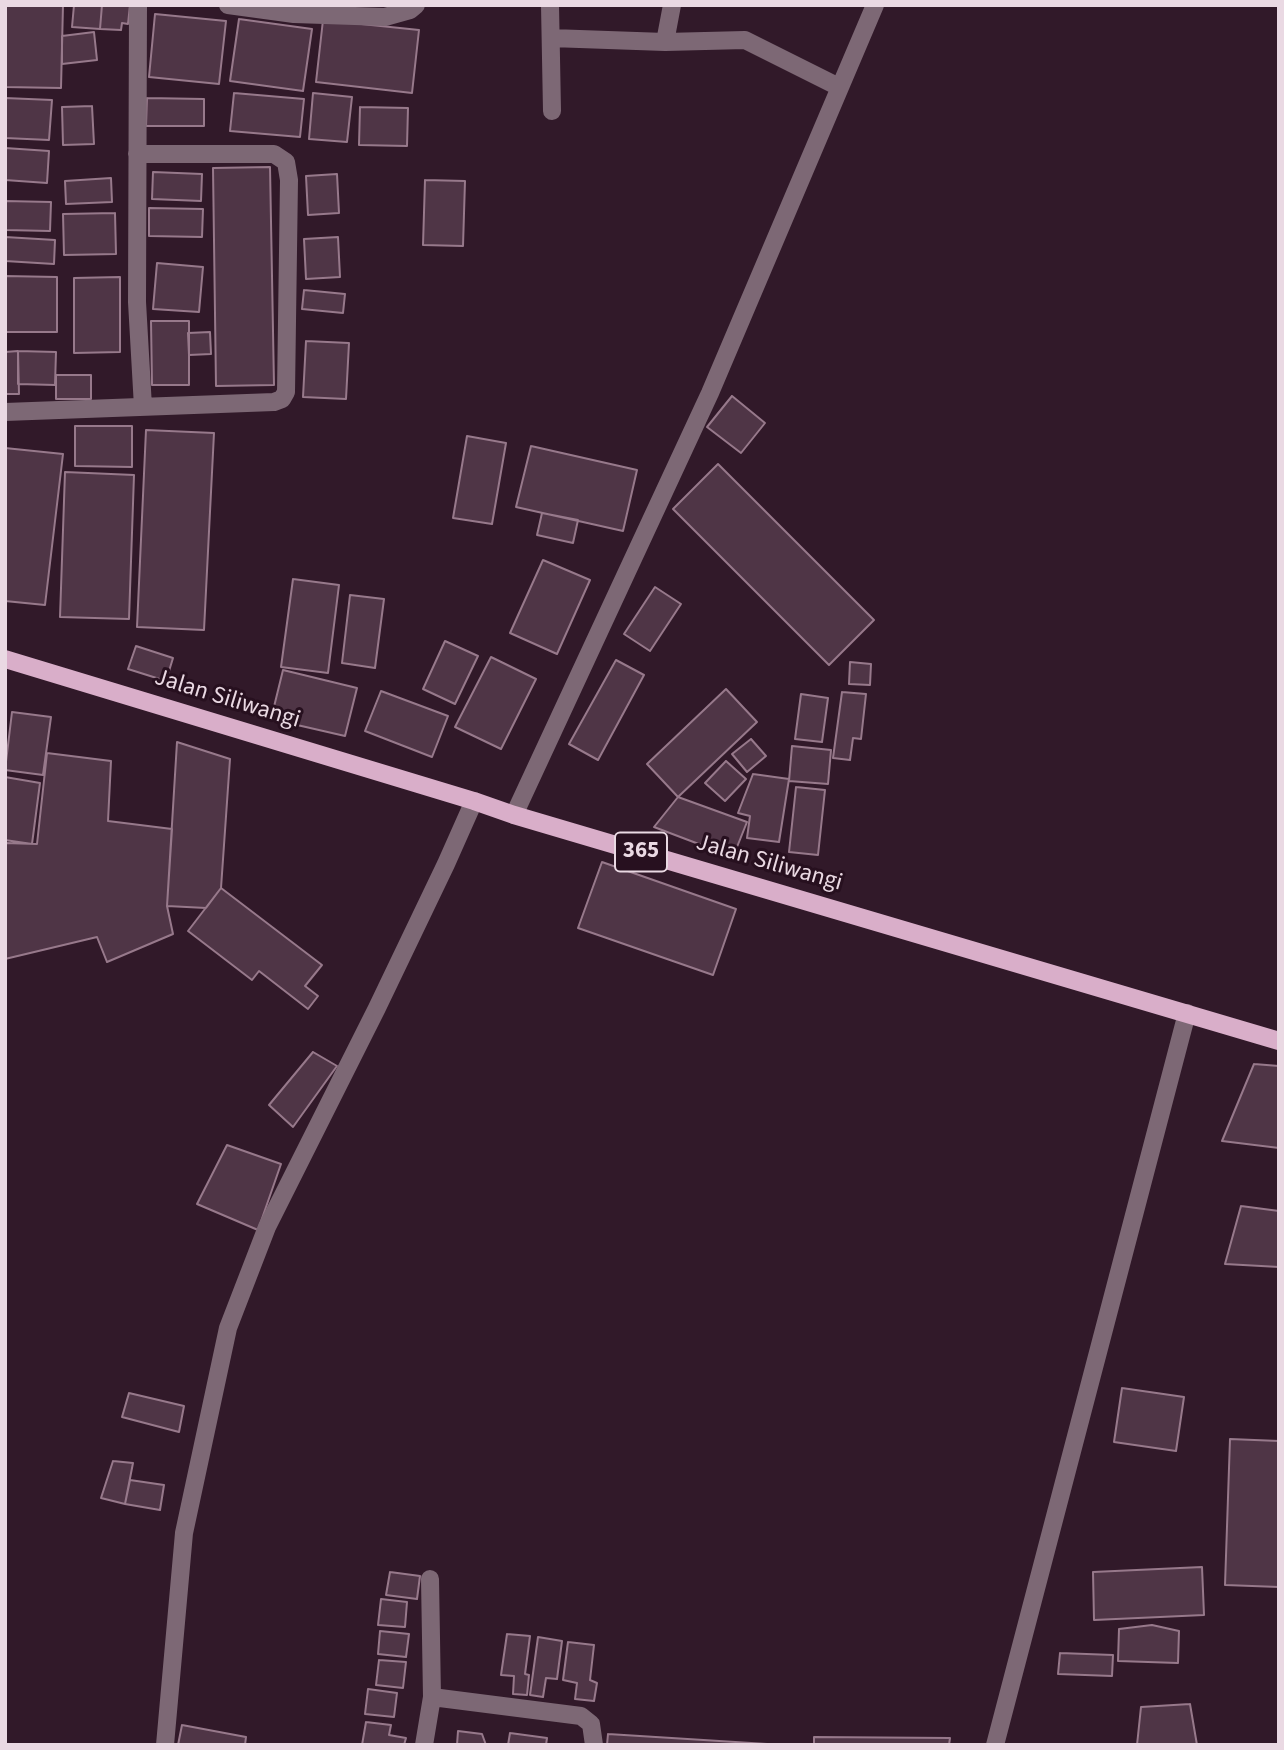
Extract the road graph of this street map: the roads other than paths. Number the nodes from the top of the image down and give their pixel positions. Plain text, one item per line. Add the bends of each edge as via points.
1 (138, 5) edge
2 (228, 5) edge
3 (416, 5) edge
4 (551, 5) edge
5 (672, 5) edge
6 (875, 5) edge
7 (551, 38) junction
8 (666, 42) junction
9 (839, 87) junction
10 (552, 111) dead end
11 (137, 154) junction
12 (143, 407) junction
13 (5, 412) edge
14 (5, 659) edge
15 (474, 801) junction
16 (513, 815) junction
17 (1187, 1013) junction
18 (1279, 1041) edge
19 (430, 1580) dead end
20 (432, 1697) junction
21 (165, 1745) edge
22 (424, 1745) edge
23 (594, 1745) edge
24 (995, 1745) edge

1 - 11 street
2 - 3 street via 294,14 385,17
4 - 7 street
5 - 8 street
6 - 9 street
7 - 8 street
7 - 10 street
8 - 9 street via 745,40
9 - 16 street via 710,393
11 - 12 street via 137,302
11 - 12 street via 274,154 286,162 289,180 287,386 282,399
12 - 13 street
14 - 15 main road, Jalan Siliwangi / 365
15 - 16 main road, Jalan Siliwangi / 365
15 - 21 street via 377,1009 267,1227 228,1328 184,1533
16 - 17 main road, Jalan Siliwangi / 365
17 - 18 main road, Jalan Siliwangi / 365
17 - 24 street
19 - 20 street
20 - 22 street
20 - 23 street via 581,1716 591,1724

